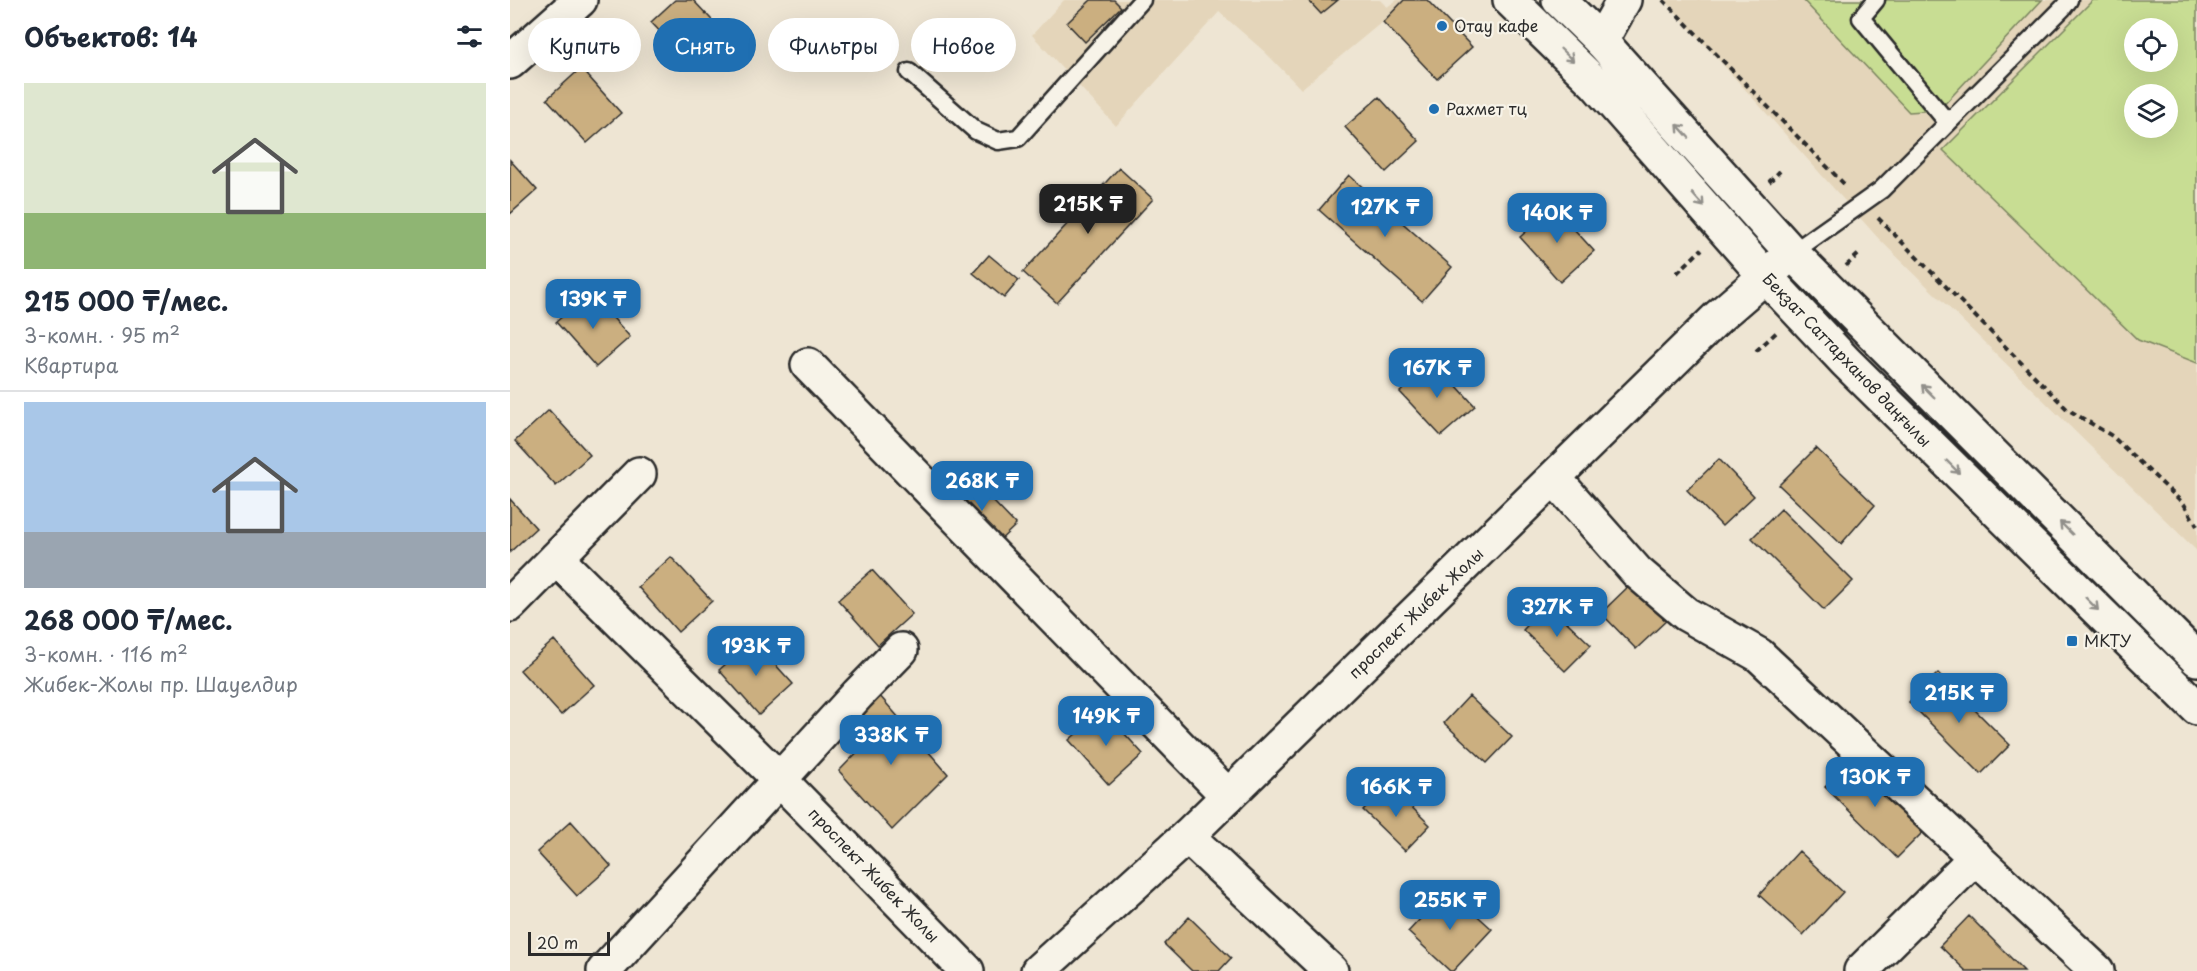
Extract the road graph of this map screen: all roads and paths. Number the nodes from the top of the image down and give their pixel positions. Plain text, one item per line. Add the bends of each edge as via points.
1 (580, 0) edge
2 (1142, 0) edge
3 (1510, 0) edge
4 (1559, 0) edge
5 (1624, 0) edge
6 (1663, 0) edge
7 (1876, 0) edge
8 (2069, 0) edge
9 (1601, 41) junction
10 (510, 62) edge
11 (909, 72) dead end
12 (1948, 123) junction
13 (1863, 203) junction
14 (1792, 252) junction
15 (1765, 276) junction
16 (808, 365) dead end
17 (639, 474) dead end
18 (1554, 478) junction
19 (2197, 526) edge
20 (556, 558) junction
21 (510, 605) edge
22 (902, 650) dead end
23 (2197, 659) edge
24 (2197, 708) edge
25 (780, 780) junction
26 (1228, 796) junction
27 (1187, 836) junction
28 (1976, 857) junction
29 (1868, 969) edge
30 (604, 971) edge
31 (967, 971) edge
32 (1038, 971) edge
33 (1331, 971) edge
34 (2097, 971) edge

1 - 10 street
2 - 11 lane via 1018,138 998,141 976,131
3 -> 15 street, Бекзат Саттарханов даңғылы via 1596,84
4 - 9 street
5 - 9 street
6 - 13 path
7 - 12 lane via 1861,18
8 - 12 lane
14 -> 9 street
12 - 13 lane
13 - 14 lane
13 - 19 path via 2067,409 2112,436 2184,504
14 - 15 street, проспект Жибек Жолы
23 -> 14 street
15 - 18 street, проспект Жибек Жолы
15 -> 24 street, Бекзат Саттарханов даңғылы
16 - 26 street
17 - 20 street
18 - 26 street, проспект Жибек Жолы
18 - 28 street via 1637,572 1686,614 1759,655
20 - 21 street
20 - 25 street, проспект Жибек Жолы
22 - 25 street
25 - 30 street
25 - 31 street, проспект Жибек Жолы
26 - 27 street, проспект Жибек Жолы
27 - 32 street, проспект Жибек Жолы
27 - 33 street
28 - 29 street
28 - 34 street

